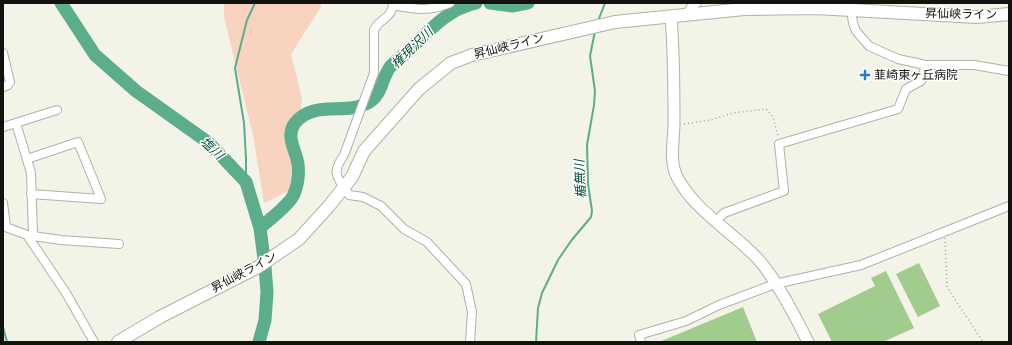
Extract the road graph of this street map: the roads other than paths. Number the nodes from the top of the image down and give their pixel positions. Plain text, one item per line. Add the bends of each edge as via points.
1 (450, 3) edge
2 (697, 3) edge
3 (393, 4) edge
4 (851, 10) junction
5 (688, 14) junction
6 (1009, 14) edge
7 (671, 17) junction
8 (3, 52) edge
9 (926, 65) junction
10 (1009, 72) edge
11 (3, 87) edge
12 (57, 110) dead end
13 (16, 123) junction
14 (3, 127) edge
15 (27, 159) junction
16 (344, 186) junction
17 (31, 194) junction
18 (3, 203) edge
19 (1009, 206) edge
20 (717, 220) junction
21 (5, 226) edge
22 (30, 235) junction
23 (119, 244) dead end
24 (774, 284) junction
25 (94, 342) edge
26 (118, 342) edge
27 (470, 342) edge
28 (641, 342) edge
29 (808, 342) edge

1 - 3 street via 424,10
2 - 5 street via 690,8
3 - 16 street via 390,14 374,30 374,73 344,155 337,165 337,178
4 - 5 main road, 昇仙峡ライン via 780,7
4 - 6 main road, 昇仙峡ライン via 977,17
4 - 9 street via 852,23 869,46 898,59
5 - 7 main road, 昇仙峡ライン
7 - 16 main road, 昇仙峡ライン via 615,22 472,55 451,63 436,73 386,124 364,151 352,177
7 - 20 street via 674,125 672,150 677,176 697,203
8 - 11 street via 10,82
9 - 10 street via 974,66
9 - 20 street via 921,82 906,89 898,109 780,144 784,191 724,213
12 - 13 street
13 - 14 street
13 - 15 street
15 - 17 street via 31,173
15 - 17 street via 78,142 100,199
16 - 26 main road, 昇仙峡ライン via 299,239 258,267 160,317
16 - 27 street via 350,195 363,197 381,206 404,229 427,242 466,284 472,312
17 - 22 street
18 - 21 street
19 - 24 street via 861,265
20 - 24 street via 757,258
21 - 22 street
22 - 23 street
22 - 25 street
24 - 28 street via 686,321 639,335
24 - 29 street

